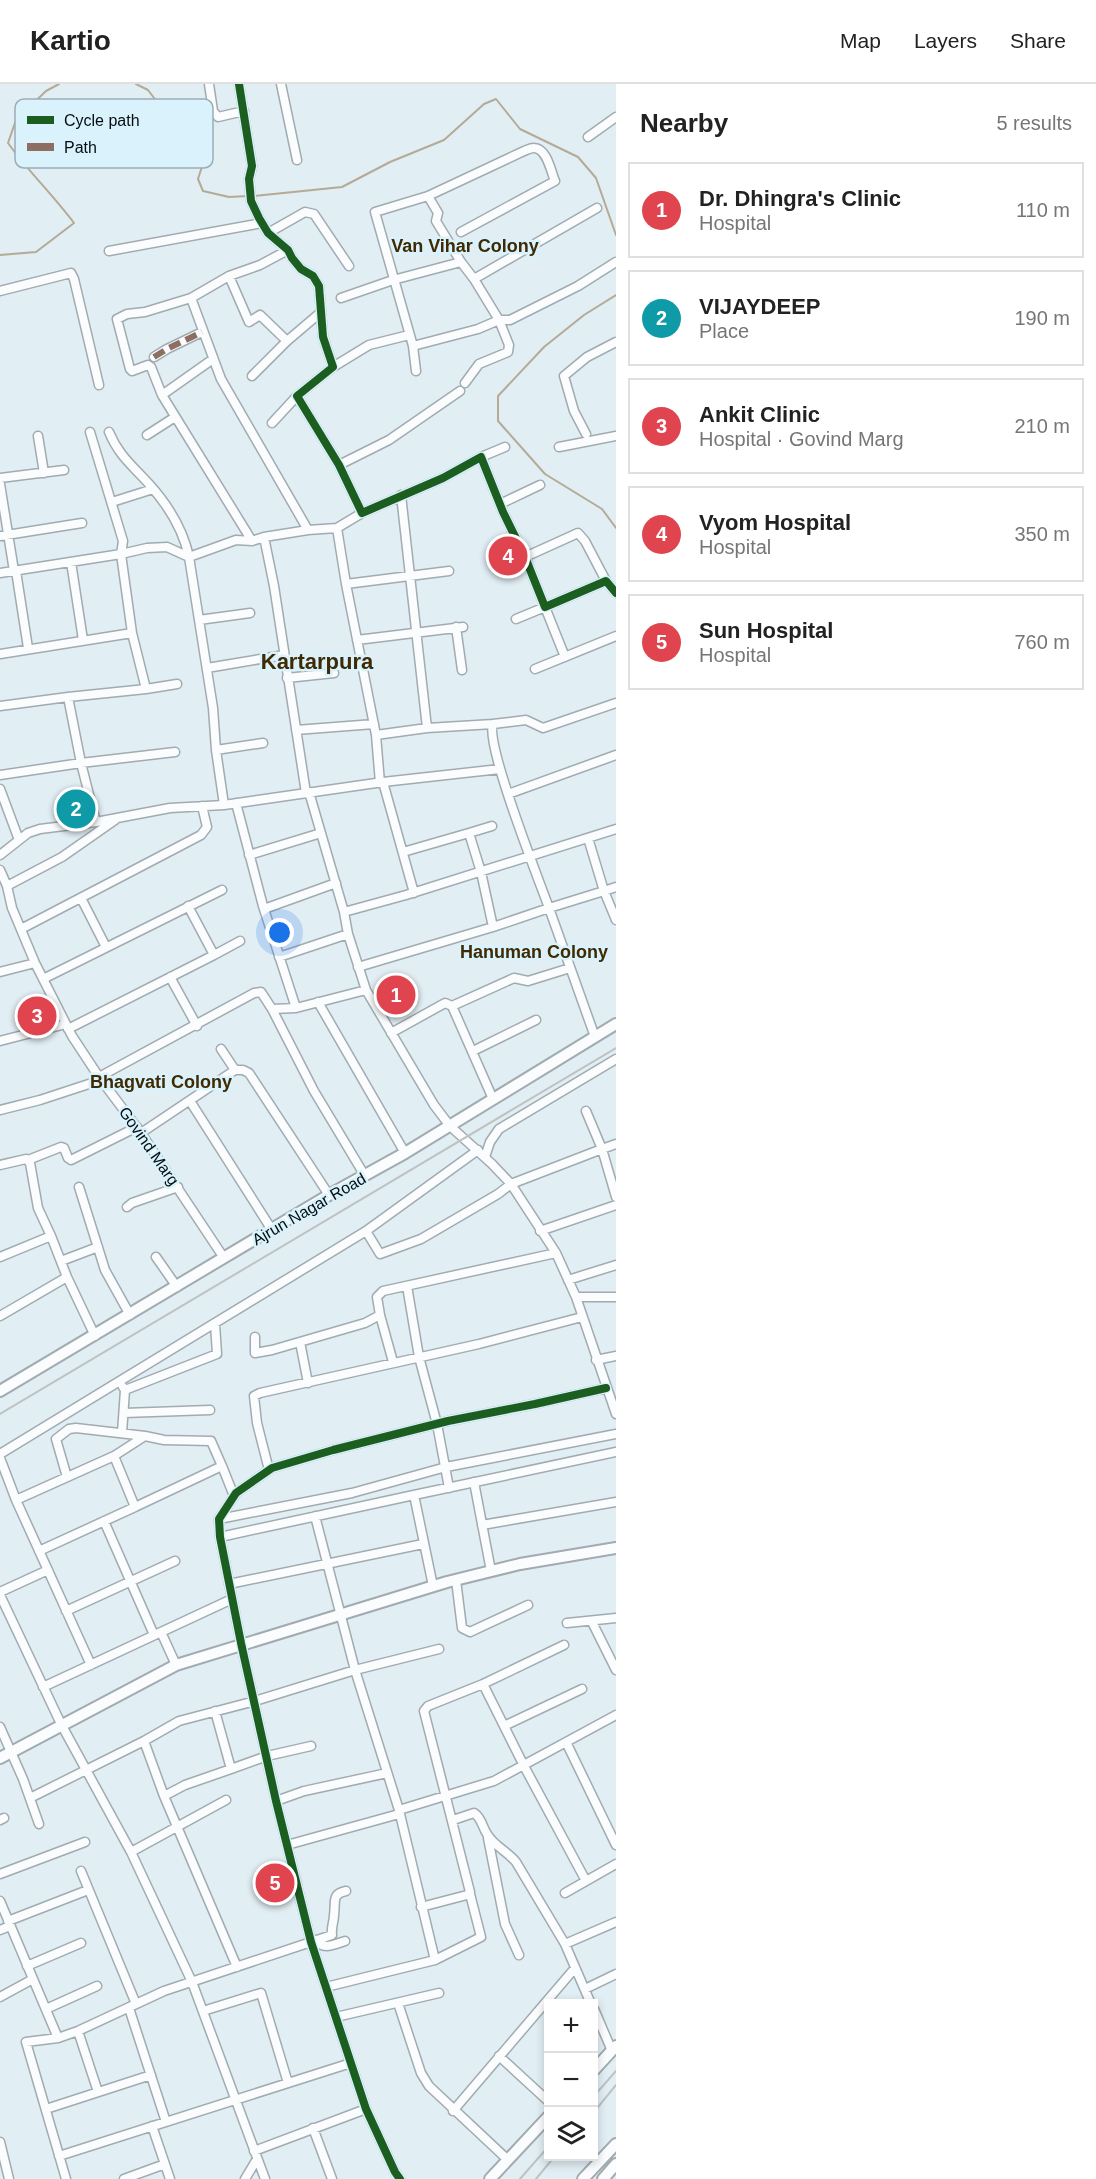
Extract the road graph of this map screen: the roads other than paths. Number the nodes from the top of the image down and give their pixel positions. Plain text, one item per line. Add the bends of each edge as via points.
1 (209, 84) edge
2 (239, 84) edge
3 (284, 84) edge
4 (211, 99) edge
5 (213, 111) edge
6 (244, 111) junction
7 (616, 117) edge
8 (588, 137) dead end
9 (297, 160) dead end
10 (428, 196) junction
11 (597, 208) dead end
12 (262, 223) junction
13 (462, 232) dead end
14 (268, 233) junction
15 (288, 250) junction
16 (109, 251) dead end
17 (461, 262) junction
18 (616, 262) edge
19 (349, 266) dead end
20 (229, 276) junction
21 (474, 279) junction
22 (393, 280) junction
23 (0, 291) edge
24 (191, 298) junction
25 (341, 298) dead end
26 (320, 313) junction
27 (499, 320) junction
28 (202, 332) junction
29 (409, 335) junction
30 (286, 341) junction
31 (616, 342) edge
32 (412, 346) junction
33 (154, 357) dead end
34 (213, 359) junction
35 (333, 367) junction
36 (416, 371) dead end
37 (252, 375) dead end
38 (99, 385) dead end
39 (162, 395) junction
40 (297, 396) junction
41 (175, 417) junction
42 (272, 423) dead end
43 (90, 432) dead end
44 (109, 432) dead end
45 (586, 434) dead end
46 (147, 435) dead end
47 (38, 436) dead end
48 (616, 436) edge
49 (505, 447) dead end
50 (559, 447) dead end
51 (481, 457) junction
52 (339, 465) junction
53 (64, 470) dead end
54 (44, 473) junction
55 (0, 478) edge
56 (0, 484) edge
57 (540, 485) dead end
58 (153, 489) junction
59 (401, 495) junction
60 (112, 502) junction
61 (500, 504) junction
62 (362, 513) junction
63 (82, 523) dead end
64 (337, 528) junction
65 (308, 530) junction
66 (4, 536) edge
67 (264, 537) junction
68 (252, 541) junction
69 (121, 554) junction
70 (189, 557) junction
71 (525, 557) junction
72 (71, 562) junction
73 (15, 571) junction
74 (449, 571) dead end
75 (0, 573) edge
76 (411, 577) junction
77 (606, 581) junction
78 (346, 584) junction
79 (616, 593) edge
80 (545, 608) junction
81 (250, 613) dead end
82 (516, 619) dead end
83 (199, 620) junction
84 (417, 632) junction
85 (132, 633) junction
86 (616, 636) edge
87 (357, 639) junction
88 (83, 640) junction
89 (28, 648) junction
90 (0, 654) edge
91 (284, 655) junction
92 (565, 657) junction
93 (207, 668) junction
94 (535, 669) dead end
95 (462, 670) dead end
96 (334, 673) dead end
97 (287, 678) junction
98 (177, 684) dead end
99 (146, 689) junction
100 (68, 697) junction
101 (616, 704) edge
102 (0, 706) edge
103 (374, 724) junction
104 (493, 724) junction
105 (428, 728) junction
106 (296, 730) junction
107 (376, 735) junction
108 (263, 743) dead end
109 (216, 750) junction
110 (175, 752) dead end
111 (616, 755) edge
112 (81, 763) junction
113 (500, 769) junction
114 (0, 776) edge
115 (381, 783) junction
116 (0, 789) edge
117 (307, 793) junction
118 (508, 794) junction
119 (236, 803) junction
120 (224, 805) junction
121 (202, 806) junction
122 (118, 818) junction
123 (96, 822) junction
124 (492, 826) dead end
125 (616, 829) edge
126 (321, 833) junction
127 (469, 833) junction
128 (588, 838) junction
129 (19, 840) junction
130 (403, 852) junction
131 (0, 855) edge
132 (249, 855) junction
133 (530, 856) junction
134 (0, 870) edge
135 (481, 872) junction
136 (336, 883) junction
137 (7, 886) junction
138 (616, 887) edge
139 (222, 890) dead end
140 (604, 891) junction
141 (414, 893) junction
142 (81, 898) junction
143 (188, 906) junction
144 (264, 909) junction
145 (549, 909) junction
146 (344, 912) junction
147 (616, 920) edge
148 (493, 927) junction
149 (21, 929) junction
150 (348, 934) junction
151 (240, 941) dead end
152 (106, 947) junction
153 (214, 955) junction
154 (279, 957) junction
155 (35, 963) junction
156 (358, 967) junction
157 (570, 968) junction
158 (0, 972) edge
159 (170, 977) junction
160 (43, 979) junction
161 (366, 990) junction
162 (318, 1002) junction
163 (452, 1006) junction
164 (296, 1008) junction
165 (272, 1009) junction
166 (536, 1020) dead end
167 (616, 1024) edge
168 (196, 1026) junction
169 (67, 1027) junction
170 (391, 1033) junction
171 (595, 1037) junction
172 (0, 1041) edge
173 (221, 1049) dead end
174 (473, 1052) junction
175 (616, 1059) edge
176 (235, 1070) junction
177 (100, 1078) junction
178 (493, 1099) junction
179 (190, 1101) junction
180 (0, 1110) edge
181 (586, 1111) dead end
182 (450, 1126) junction
183 (139, 1130) junction
184 (616, 1144) edge
185 (602, 1149) junction
186 (478, 1150) junction
187 (405, 1153) junction
188 (485, 1157) junction
189 (28, 1160) junction
190 (0, 1165) edge
191 (365, 1176) junction
192 (511, 1184) junction
193 (79, 1187) dead end
194 (177, 1187) junction
195 (329, 1195) junction
196 (616, 1197) edge
197 (616, 1205) edge
198 (127, 1208) dead end
199 (272, 1230) junction
200 (366, 1231) junction
201 (540, 1231) junction
202 (51, 1236) junction
203 (99, 1247) junction
204 (556, 1253) junction
205 (0, 1257) edge
206 (156, 1257) dead end
207 (224, 1258) junction
208 (60, 1261) junction
209 (616, 1265) edge
210 (67, 1277) junction
211 (568, 1280) junction
212 (407, 1286) junction
213 (177, 1287) junction
214 (576, 1297) junction
215 (616, 1297) edge
216 (130, 1315) junction
217 (380, 1315) junction
218 (0, 1316) edge
219 (582, 1317) junction
220 (215, 1324) junction
221 (96, 1336) junction
222 (255, 1337) dead end
223 (300, 1342) junction
224 (616, 1356) edge
225 (419, 1357) junction
226 (596, 1360) junction
227 (393, 1362) junction
228 (308, 1383) junction
229 (122, 1386) junction
230 (606, 1388) junction
231 (0, 1391) edge
232 (210, 1410) dead end
233 (124, 1413) junction
234 (616, 1414) edge
235 (437, 1424) junction
236 (122, 1433) junction
237 (616, 1434) edge
238 (145, 1436) junction
239 (616, 1452) edge
240 (0, 1454) edge
241 (114, 1456) junction
242 (0, 1458) edge
243 (222, 1466) junction
244 (446, 1467) junction
245 (269, 1470) junction
246 (67, 1477) junction
247 (474, 1482) junction
248 (449, 1488) junction
249 (414, 1495) junction
250 (234, 1496) junction
251 (16, 1500) junction
252 (616, 1502) edge
253 (135, 1507) junction
254 (315, 1516) junction
255 (219, 1519) junction
256 (104, 1521) junction
257 (482, 1525) junction
258 (220, 1537) junction
259 (423, 1544) junction
260 (616, 1548) edge
261 (39, 1551) junction
262 (175, 1561) dead end
263 (328, 1564) junction
264 (48, 1570) junction
265 (491, 1571) junction
266 (456, 1580) junction
267 (130, 1581) junction
268 (229, 1584) junction
269 (433, 1586) junction
270 (0, 1593) edge
271 (232, 1599) junction
272 (528, 1605) dead end
273 (66, 1611) junction
274 (341, 1613) junction
275 (616, 1618) edge
276 (592, 1622) junction
277 (567, 1623) dead end
278 (157, 1634) junction
279 (241, 1643) junction
280 (564, 1645) dead end
281 (439, 1649) dead end
282 (91, 1665) junction
283 (176, 1665) junction
284 (355, 1670) junction
285 (616, 1670) edge
286 (483, 1684) junction
287 (43, 1687) junction
288 (582, 1689) dead end
289 (255, 1701) junction
290 (215, 1711) junction
291 (616, 1715) edge
292 (61, 1724) junction
293 (504, 1726) junction
294 (0, 1728) edge
295 (144, 1741) junction
296 (567, 1743) junction
297 (311, 1746) dead end
298 (11, 1752) junction
299 (267, 1756) junction
300 (0, 1758) edge
301 (524, 1766) junction
302 (86, 1769) junction
303 (231, 1769) junction
304 (387, 1773) junction
305 (447, 1795) junction
306 (164, 1796) junction
307 (30, 1798) junction
308 (226, 1800) dead end
309 (276, 1801) junction
310 (399, 1812) junction
311 (453, 1820) junction
312 (39, 1824) dead end
313 (178, 1826) junction
314 (487, 1835) junction
315 (85, 1842) dead end
316 (287, 1845) junction
317 (616, 1845) edge
318 (131, 1852) junction
319 (616, 1864) edge
320 (81, 1871) dead end
321 (0, 1874) edge
322 (586, 1881) junction
323 (88, 1890) junction
324 (346, 1890) dead end
325 (565, 1893) dead end
326 (470, 1894) junction
327 (0, 1901) edge
328 (421, 1907) junction
329 (10, 1924) junction
330 (615, 1926) edge
331 (0, 1930) edge
332 (313, 1941) junction
333 (345, 1941) dead end
334 (81, 1943) dead end
335 (565, 1944) junction
336 (519, 1955) dead end
337 (435, 1960) junction
338 (27, 1966) junction
339 (237, 1967) junction
340 (575, 1968) junction
341 (616, 1974) edge
342 (33, 1979) junction
343 (192, 1982) junction
344 (97, 1986) dead end
345 (326, 1987) junction
346 (585, 1989) junction
347 (439, 1993) dead end
348 (0, 1997) edge
349 (589, 1999) edge
350 (398, 2003) junction
351 (133, 2006) junction
352 (46, 2009) junction
353 (203, 2011) junction
354 (336, 2017) junction
355 (598, 2017) edge
356 (78, 2031) junction
357 (58, 2038) junction
358 (614, 2048) edge
359 (499, 2056) junction
360 (351, 2063) junction
361 (598, 2066) edge
362 (151, 2075) junction
363 (288, 2083) junction
364 (99, 2092) junction
365 (544, 2096) edge
366 (235, 2100) junction
367 (46, 2109) junction
368 (366, 2109) junction
369 (453, 2111) junction
370 (166, 2122) junction
371 (544, 2122) edge
372 (152, 2126) junction
373 (313, 2128) junction
374 (0, 2142) edge
375 (616, 2144) edge
376 (256, 2155) junction
377 (59, 2156) junction
378 (508, 2160) junction
379 (165, 2164) junction
380 (616, 2164) edge
381 (398, 2178) edge
382 (9, 2179) edge
383 (66, 2179) edge
384 (124, 2179) edge
385 (170, 2179) edge
386 (245, 2179) edge
387 (265, 2179) edge
388 (332, 2179) edge
389 (490, 2179) edge
390 (583, 2179) edge
391 (603, 2179) edge

1 - 4 street
2 - 6 street
3 - 9 street
5 - 6 street via 218,117
6 - 12 street via 252,166 251,201
7 - 8 street
10 - 13 street via 534,147 546,157 555,181
10 - 17 street via 438,213 436,221
10 - 22 street via 375,213
11 - 21 street
12 - 14 street
12 - 16 street
14 - 15 street
14 - 19 street via 305,212 314,214
15 - 20 street
15 - 26 street via 301,269 313,276 318,286
17 - 21 street
17 - 22 street
18 - 27 street via 510,320
20 - 24 street
20 - 30 street via 249,322 260,315
21 - 27 street
22 - 25 street
22 - 29 street
23 - 38 street via 73,275
24 - 28 street
24 - 39 street via 117,320 130,369 148,365
26 - 30 street
26 - 35 street
27 - 32 street
27 - 52 street via 508,352 479,364 463,387 389,440
28 - 33 street
28 - 34 street
29 - 32 street
29 - 35 street via 369,345
30 - 37 street
31 - 45 street via 587,357 564,376 574,411
32 - 36 street
34 - 39 street
34 - 65 street
35 - 40 street
39 - 41 street
40 - 42 street
40 - 52 street
41 - 46 street
41 - 68 street
43 - 60 street
44 - 58 street via 116,449
47 - 54 street
48 - 50 street
49 - 51 street
51 - 59 street
51 - 61 street
52 - 62 street
53 - 54 street
54 - 55 street
56 - 66 street
57 - 61 street
58 - 60 street
58 - 70 street via 179,524
59 - 62 street
59 - 76 street
60 - 69 street via 123,541
61 - 71 street
62 - 64 street
63 - 66 street
64 - 65 street
64 - 78 street
65 - 67 street
66 - 73 street
67 - 68 street
67 - 91 street
68 - 70 street via 236,540
69 - 70 street via 167,547
69 - 72 street
69 - 85 street
70 - 83 street
71 - 77 street via 578,533
71 - 80 street
72 - 73 street
72 - 88 street
73 - 75 street
73 - 89 street
74 - 76 street
76 - 78 street
76 - 84 street
77 - 79 street
77 - 80 street
78 - 87 street
80 - 82 street
80 - 92 street
81 - 83 street
83 - 93 street
84 - 87 street
84 - 95 street via 460,627
84 - 105 street
85 - 88 street
85 - 99 street
86 - 92 street
87 - 103 street
88 - 89 street
89 - 90 street
91 - 93 street
91 - 97 street
92 - 94 street
93 - 109 street
96 - 97 street
97 - 106 street
98 - 99 street
99 - 100 street
100 - 102 street
100 - 112 street
101 - 104 street via 543,728 526,720
103 - 106 street
103 - 107 street
104 - 105 street
104 - 113 street
105 - 107 street
106 - 117 street
107 - 115 street
108 - 109 street
109 - 120 street
110 - 112 street
111 - 118 street
112 - 114 street
112 - 123 street
113 - 115 street
113 - 118 street
115 - 117 street
115 - 130 street
116 - 129 street
117 - 119 street
117 - 126 street
118 - 133 street
119 - 120 street
119 - 132 street
120 - 121 street
121 - 122 street
121 - 142 street via 207,827 201,835
122 - 123 street
122 - 137 street via 62,857
123 - 129 street via 40,830
124 - 127 street
125 - 128 street
126 - 132 street
126 - 136 street
127 - 130 street
127 - 135 street
128 - 133 street
128 - 140 street
129 - 131 street
130 - 141 street
132 - 144 street
133 - 135 street
133 - 145 street
134 - 137 street, Govind Marg
135 - 141 street
135 - 148 street
136 - 144 street
136 - 146 street
137 - 149 street, Govind Marg
138 - 140 street
139 - 143 street
140 - 145 street
140 - 147 street
141 - 146 street
142 - 149 street
142 - 152 street
143 - 152 street
143 - 153 street
144 - 154 street
145 - 148 street
145 - 157 street
146 - 150 street
148 - 156 street
149 - 155 street, Govind Marg
150 - 154 street
150 - 156 street
151 - 153 street
152 - 160 street
153 - 159 street
154 - 164 street
155 - 158 street
155 - 160 street, Govind Marg
156 - 161 street
157 - 163 street via 528,981 514,978
157 - 171 street
159 - 168 street
159 - 169 street
160 - 169 street, Govind Marg
161 - 162 street
161 - 170 street
162 - 164 street
162 - 187 street
163 - 170 street via 445,1003
163 - 174 street
164 - 165 street
165 - 168 street via 261,992 254,993
165 - 191 street via 314,1091
166 - 174 street
167 - 171 street, Ajrun Nagar Road
168 - 177 street
169 - 172 street
169 - 177 street, Govind Marg
170 - 182 street
171 - 178 street, Ajrun Nagar Road
173 - 176 street
174 - 178 street
175 - 188 street via 499,1129
176 - 179 street
176 - 195 street via 249,1073
177 - 180 street
177 - 183 street, Govind Marg
178 - 182 street, Ajrun Nagar Road
179 - 183 street
179 - 199 street
181 - 185 street
182 - 186 street
182 - 187 street, Ajrun Nagar Road
183 - 189 street via 71,1160 61,1147
183 - 194 street, Govind Marg
184 - 185 street
185 - 192 street
185 - 196 street
186 - 188 street
186 - 200 street
187 - 191 street, Ajrun Nagar Road
188 - 192 street
189 - 190 street
189 - 202 street via 38,1208
191 - 195 street, Ajrun Nagar Road
192 - 200 street via 421,1239 380,1254
192 - 201 street
193 - 203 street
194 - 198 street
194 - 207 street, Govind Marg
195 - 199 street, Ajrun Nagar Road
197 - 201 street
199 - 207 street, Ajrun Nagar Road
200 - 220 street
201 - 204 street
202 - 205 street
202 - 208 street
203 - 208 street
203 - 216 street via 105,1270
204 - 211 street
204 - 212 street
206 - 213 street
207 - 213 street, Ajrun Nagar Road
208 - 210 street
209 - 211 street
210 - 218 street
210 - 221 street
211 - 214 street
212 - 217 street via 383,1291 376,1297
212 - 225 street
213 - 216 street, Ajrun Nagar Road
214 - 215 street
214 - 219 street
216 - 221 street, Ajrun Nagar Road
217 - 223 street
217 - 227 street
219 - 225 street
219 - 226 street
220 - 229 street
220 - 229 street via 217,1354
221 - 231 street, Ajrun Nagar Road
222 - 223 street via 255,1353
223 - 228 street
224 - 226 street
225 - 227 street
225 - 235 street
226 - 230 street
227 - 228 street
228 - 245 street via 254,1396
229 - 233 street
229 - 240 street
230 - 234 street
230 - 235 street
232 - 233 street
233 - 236 street
235 - 244 street
235 - 245 street
236 - 238 street
236 - 246 street via 76,1428 56,1439
237 - 244 street
238 - 241 street
238 - 243 street via 211,1441
239 - 247 street
241 - 246 street
241 - 253 street
242 - 251 street
243 - 250 street
243 - 253 street
244 - 248 street
244 - 255 street via 352,1492
245 - 250 street
246 - 251 street
247 - 248 street
247 - 257 street
248 - 249 street
249 - 254 street
249 - 259 street
250 - 255 street
251 - 261 street
252 - 257 street
253 - 256 street
254 - 258 street
254 - 263 street
255 - 258 street
256 - 261 street
256 - 267 street
257 - 265 street
258 - 268 street
259 - 263 street
259 - 269 street
260 - 265 street
261 - 264 street
262 - 267 street
263 - 268 street
263 - 274 street
264 - 270 street
264 - 273 street
265 - 266 street
266 - 269 street
266 - 272 street via 462,1628 470,1632
267 - 273 street
267 - 278 street
268 - 271 street
269 - 274 street
270 - 287 street
271 - 278 street
271 - 279 street
273 - 282 street
274 - 279 street
274 - 284 street
275 - 276 street
276 - 277 street
276 - 285 street
278 - 282 street
278 - 283 street
279 - 283 street
279 - 289 street
280 - 286 street
281 - 284 street
282 - 287 street
283 - 292 street
284 - 289 street
284 - 304 street
286 - 293 street
286 - 305 street via 428,1706 424,1712
287 - 292 street
288 - 293 street
289 - 290 street
289 - 299 street
290 - 295 street via 179,1721
290 - 303 street
291 - 296 street
292 - 298 street
292 - 302 street
293 - 301 street
294 - 298 street
295 - 302 street
295 - 306 street
296 - 301 street
296 - 317 street
297 - 299 street
298 - 300 street
298 - 307 street
299 - 303 street
299 - 309 street
301 - 305 street via 494,1781
301 - 322 street
302 - 307 street
302 - 318 street
303 - 306 street
304 - 309 street
304 - 310 street
305 - 310 street
305 - 311 street
306 - 313 street
307 - 312 street
308 - 313 street
309 - 316 street
310 - 316 street
310 - 328 street
311 - 314 street via 474,1813
311 - 326 street
313 - 318 street
313 - 339 street
314 - 335 street via 516,1862
314 - 336 street via 505,1924
315 - 321 street
316 - 332 street
318 - 343 street
319 - 322 street
320 - 323 street
322 - 325 street
323 - 329 street
323 - 351 street
324 - 332 street via 334,1898 332,1935
326 - 328 street
326 - 337 street via 481,1937
327 - 329 street
328 - 337 street
329 - 331 street
329 - 338 street
330 - 335 street
332 - 333 street via 324,1947
332 - 339 street
332 - 345 street
334 - 338 street
335 - 340 street
337 - 345 street
338 - 342 street
339 - 343 street
340 - 346 street
340 - 359 street
341 - 346 street
342 - 348 street
342 - 352 street
343 - 351 street
343 - 353 street
344 - 352 street
345 - 354 street
346 - 349 street
347 - 350 street
350 - 354 street
350 - 369 street via 421,2073
351 - 356 street
351 - 362 street
352 - 357 street
353 - 363 street via 261,1993
353 - 366 street
354 - 360 street
355 - 358 street
356 - 357 street
356 - 364 street
357 - 367 street via 26,2042
358 - 361 street
359 - 365 street
359 - 369 street
360 - 363 street
360 - 368 street
362 - 364 street
362 - 370 street
363 - 366 street
364 - 367 street
366 - 370 street
366 - 376 street
367 - 377 street
368 - 373 street
368 - 381 street
369 - 378 street
370 - 372 street
371 - 378 street
372 - 377 street
372 - 379 street
373 - 376 street
373 - 388 street
374 - 382 street
375 - 390 street
376 - 386 street
376 - 387 street
377 - 383 street
378 - 389 street
379 - 384 street
379 - 385 street
380 - 391 street

